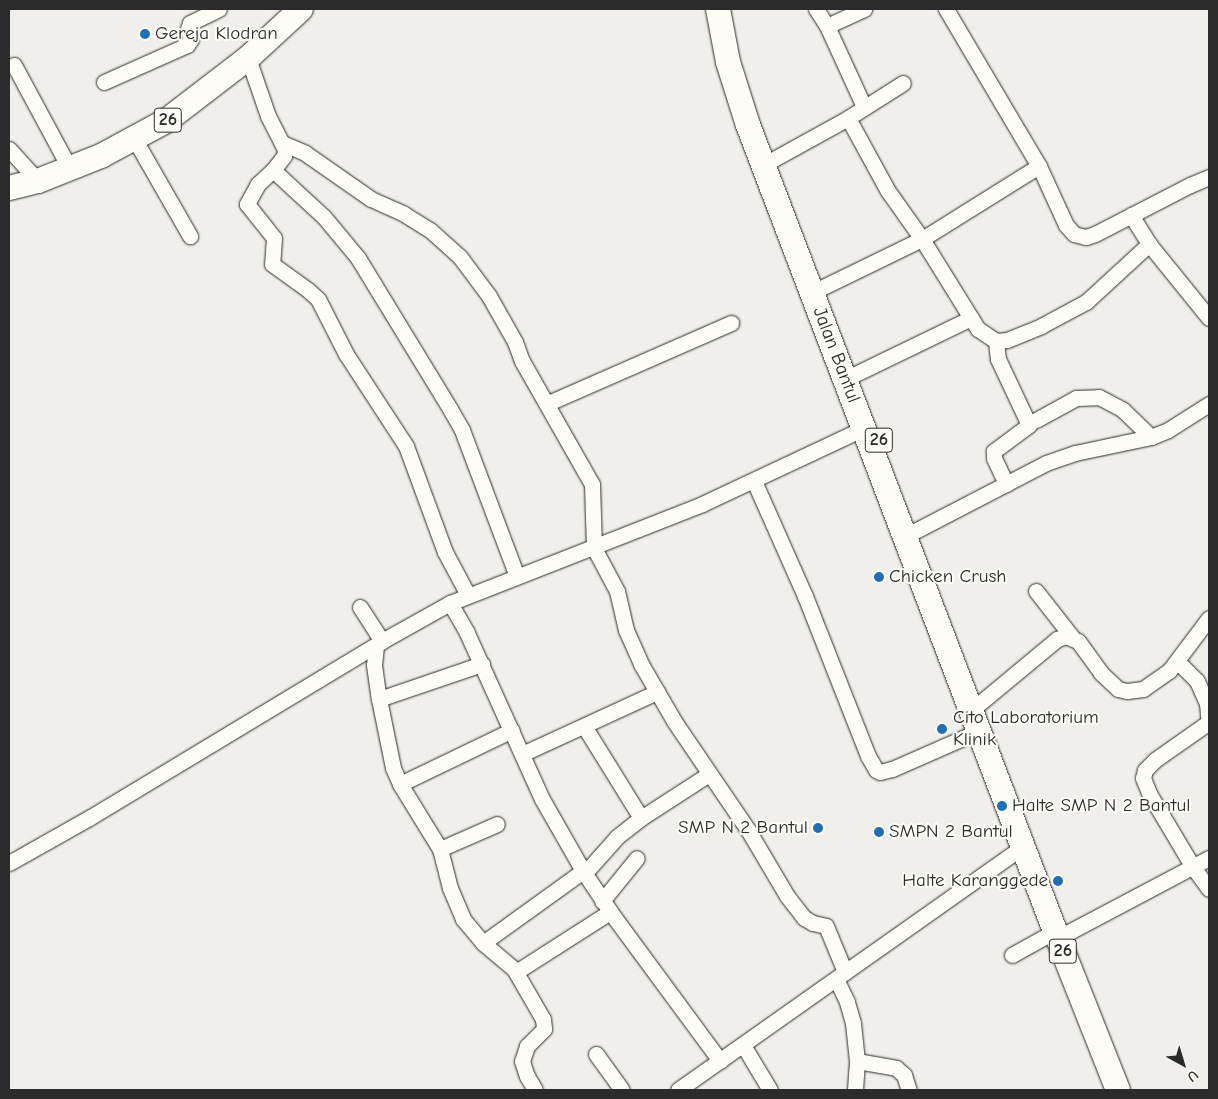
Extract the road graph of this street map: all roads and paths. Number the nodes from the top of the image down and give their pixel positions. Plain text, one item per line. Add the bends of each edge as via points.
1 (219, 9) edge
2 (301, 9) edge
3 (718, 9) edge
4 (731, 9) edge
5 (816, 9) edge
6 (864, 9) edge
7 (946, 9) edge
8 (827, 26) junction
9 (248, 58) junction
10 (14, 65) dead end
11 (104, 82) dead end
12 (903, 83) dead end
13 (864, 107) junction
14 (848, 118) junction
15 (135, 140) junction
16 (282, 143) junction
17 (9, 149) edge
18 (772, 160) junction
19 (1039, 166) junction
20 (70, 169) junction
21 (272, 170) junction
22 (1209, 177) edge
23 (38, 181) junction
24 (9, 188) edge
25 (1131, 215) junction
26 (190, 236) dead end
27 (922, 239) junction
28 (1149, 244) junction
29 (822, 288) junction
30 (971, 318) junction
31 (1209, 318) edge
32 (731, 323) dead end
33 (996, 341) junction
34 (850, 377) junction
35 (548, 403) junction
36 (1209, 404) edge
37 (1036, 420) dead end
38 (864, 428) junction
39 (1151, 437) junction
40 (754, 481) junction
41 (1006, 484) junction
42 (914, 532) junction
43 (594, 548) junction
44 (517, 576) junction
45 (1036, 591) dead end
46 (468, 596) junction
47 (450, 604) junction
48 (360, 607) dead end
49 (1209, 618) edge
50 (1072, 637) junction
51 (379, 643) junction
52 (1177, 661) junction
53 (482, 664) junction
54 (657, 692) junction
55 (379, 699) junction
56 (980, 703) junction
57 (1209, 723) edge
58 (584, 726) junction
59 (512, 730) junction
60 (979, 731) junction
61 (522, 754) junction
62 (709, 774) junction
63 (400, 784) junction
64 (641, 818) junction
65 (497, 824) dead end
66 (1023, 847) junction
67 (440, 849) junction
68 (637, 858) dead end
69 (1209, 858) edge
70 (9, 863) edge
71 (1193, 867) junction
72 (584, 872) junction
73 (1209, 888) edge
74 (606, 906) junction
75 (1062, 931) junction
76 (483, 943) junction
77 (1012, 955) dead end
78 (516, 972) junction
79 (840, 975) junction
80 (743, 1045) junction
81 (596, 1054) dead end
82 (720, 1061) junction
83 (857, 1061) junction
84 (535, 1090) edge
85 (622, 1090) edge
86 (678, 1090) edge
87 (770, 1090) edge
88 (855, 1090) edge
89 (909, 1090) edge
90 (1118, 1090) edge
91 (1130, 1090) edge

1 - 11 street via 190,23 191,40 187,45
2 - 9 main road, 26
3 - 34 main road, Jalan Bantul / 26 via 722,41 737,93
4 - 18 main road, Jalan Bantul / 26 via 747,87
5 - 8 street
6 - 8 street
7 - 19 street
8 - 13 street
9 - 15 main road, 26 via 191,104
9 - 16 street via 268,116
10 - 20 street
12 - 13 street
13 - 14 street
14 - 18 street
14 - 27 street via 888,191
15 - 20 main road, 26
15 - 26 street
16 - 21 street via 284,156
16 - 35 street via 305,153 371,199 416,221 446,243 489,296
17 - 23 street
18 - 29 main road, Jalan Bantul / 26
19 - 25 street via 1066,225 1076,236 1089,236
19 - 27 street
20 - 23 main road, 26
21 - 44 street via 324,217 358,258 458,423
21 - 46 street via 258,184 248,204 274,238 272,264 318,299 346,354 406,446 445,552
22 - 25 street
23 - 24 main road, 26
25 - 28 street
27 - 29 street
27 - 30 street
28 - 31 street
28 - 33 street via 1086,302 1041,326 1007,340
29 - 34 main road, Jalan Bantul / 26
30 - 33 street via 978,329
30 - 34 street
32 - 35 street
33 - 41 street via 998,359 1029,425 994,452 995,462
34 - 38 main road, Jalan Bantul / 26
34 - 42 main road, Jalan Bantul / 26
35 - 43 street via 592,484
36 - 39 street
37 - 39 street via 1076,398 1099,397 1123,410
38 - 40 street
38 - 60 main road, Jalan Bantul / 26
39 - 41 street via 1059,458
40 - 43 street
40 - 60 street via 876,770 892,769
41 - 42 street
42 - 56 main road, Jalan Bantul / 26
43 - 44 street
43 - 54 street via 616,591 632,648
44 - 46 street
45 - 50 street
46 - 47 street
47 - 51 street
47 - 53 street
48 - 51 street
49 - 52 street
50 - 52 street via 1111,684 1124,691 1152,685
50 - 56 street via 1063,636 1057,640
51 - 55 street via 374,665
51 - 70 street
52 - 57 street via 1197,681 1207,703
53 - 55 street
53 - 59 street
54 - 58 street
54 - 62 street
55 - 63 street via 393,768
56 - 75 main road, Jalan Bantul / 26
57 - 71 street via 1155,760 1145,770 1143,778
58 - 61 street
58 - 64 street
59 - 61 street
59 - 63 street
60 - 66 main road, Jalan Bantul / 26
61 - 72 street via 542,799
62 - 64 street
62 - 79 street via 748,830 787,896 808,921 826,926
63 - 67 street
64 - 72 street via 617,837
65 - 67 street
66 - 75 main road, Jalan Bantul / 26
66 - 79 street
67 - 76 street via 450,888 463,919
68 - 74 street
69 - 71 street
71 - 73 street
71 - 75 street
72 - 74 street
72 - 76 street
74 - 78 street
74 - 82 street
75 - 77 street
75 - 90 main road, Jalan Bantul / 26
75 - 91 main road, Jalan Bantul / 26
76 - 78 street
78 - 84 street via 544,1025 540,1034 527,1046 522,1061
79 - 80 street
79 - 83 street via 851,1011
80 - 82 street
80 - 87 street
81 - 85 street
82 - 86 street
83 - 88 street
83 - 89 street via 896,1068 905,1077

